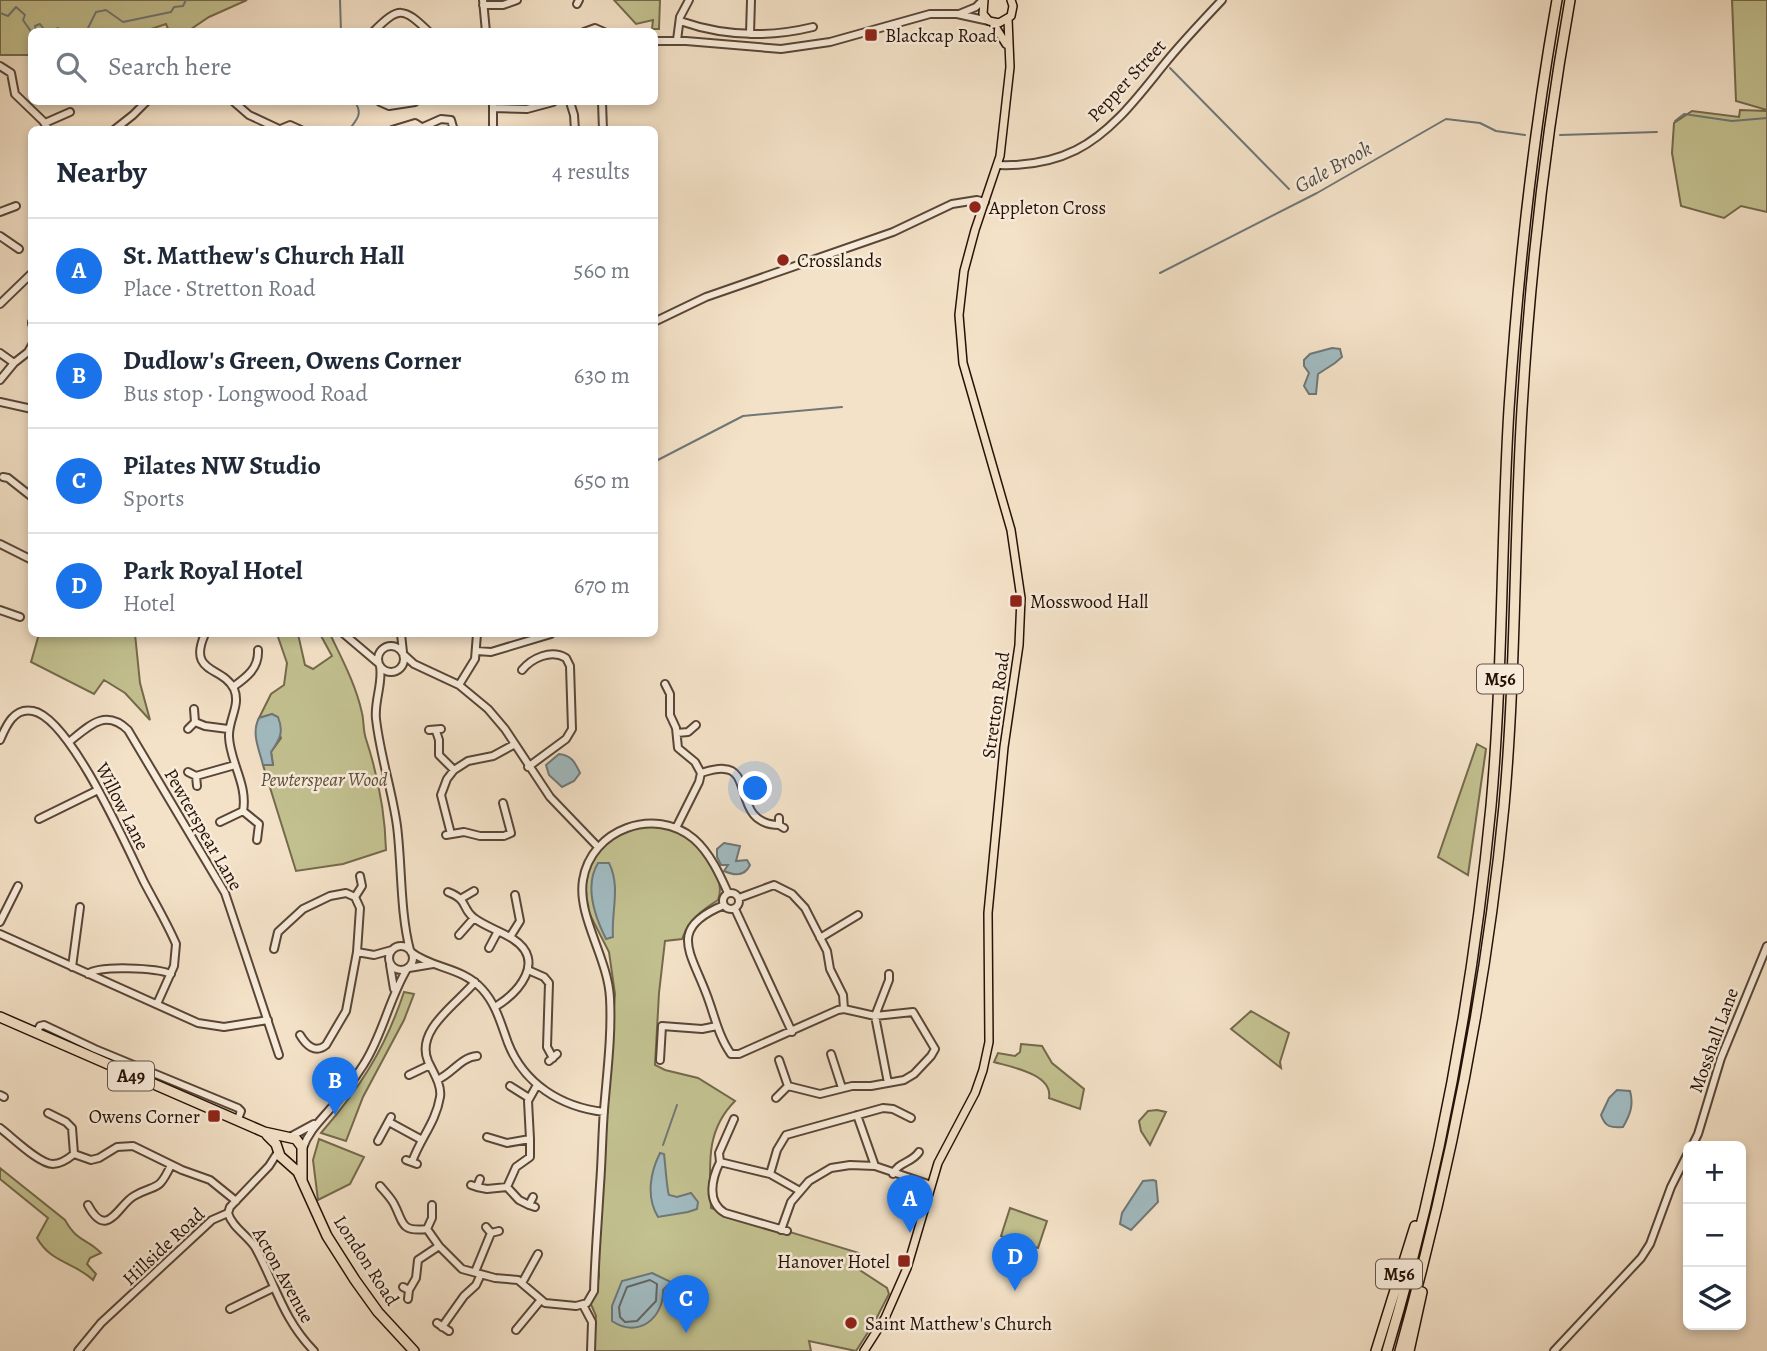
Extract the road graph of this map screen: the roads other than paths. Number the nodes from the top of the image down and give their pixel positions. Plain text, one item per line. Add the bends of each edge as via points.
1 (517, 0) edge
2 (689, 0) edge
3 (751, 0) edge
4 (984, 0) edge
5 (1011, 0) edge
6 (1222, 0) edge
7 (1557, 0) edge
8 (1570, 0) edge
9 (483, 3) edge
10 (957, 14) junction
11 (1008, 19) junction
12 (680, 22) junction
13 (991, 22) junction
14 (813, 27) dead end
15 (377, 28) edge
16 (425, 28) edge
17 (486, 28) edge
18 (750, 34) junction
19 (677, 40) junction
20 (658, 41) edge
21 (1009, 51) junction
22 (0, 66) edge
23 (142, 105) edge
24 (237, 105) edge
25 (493, 105) edge
26 (542, 105) edge
27 (571, 105) edge
28 (602, 105) edge
29 (70, 112) dead end
30 (47, 126) edge
31 (119, 126) edge
32 (273, 126) edge
33 (428, 126) edge
34 (453, 126) edge
35 (494, 126) edge
36 (575, 126) edge
37 (603, 126) edge
38 (998, 165) junction
39 (985, 202) junction
40 (16, 206) dead end
41 (0, 212) edge
42 (0, 236) edge
43 (22, 249) dead end
44 (28, 277) edge
45 (0, 304) edge
46 (658, 319) edge
47 (28, 352) edge
48 (0, 353) edge
49 (14, 363) junction
50 (0, 380) edge
51 (0, 402) edge
52 (28, 408) edge
53 (3, 476) edge
54 (28, 495) edge
55 (0, 544) edge
56 (28, 558) edge
57 (0, 610) edge
58 (20, 617) dead end
59 (204, 637) edge
60 (347, 637) edge
61 (396, 637) edge
62 (400, 637) edge
63 (477, 637) edge
64 (541, 637) edge
65 (386, 646) junction
66 (256, 648) dead end
67 (360, 648) junction
68 (477, 651) junction
69 (403, 653) junction
70 (379, 664) junction
71 (423, 669) junction
72 (395, 671) junction
73 (521, 671) dead end
74 (664, 683) dead end
75 (459, 685) junction
76 (233, 687) junction
77 (380, 690) junction
78 (194, 709) dead end
79 (195, 722) junction
80 (696, 725) dead end
81 (188, 729) dead end
82 (228, 729) junction
83 (435, 730) dead end
84 (677, 733) junction
85 (0, 740) edge
86 (69, 742) junction
87 (515, 744) junction
88 (235, 765) junction
89 (528, 767) junction
90 (454, 770) junction
91 (188, 772) dead end
92 (701, 773) junction
93 (197, 776) junction
94 (197, 786) dead end
95 (98, 790) junction
96 (503, 802) dead end
97 (243, 811) junction
98 (39, 819) dead end
99 (220, 822) dead end
100 (781, 824) dead end
101 (676, 828) junction
102 (511, 833) junction
103 (519, 836) dead end
104 (257, 840) dead end
105 (598, 847) junction
106 (360, 876) dead end
107 (18, 886) dead end
108 (474, 891) dead end
109 (448, 892) dead end
110 (728, 893) junction
111 (515, 895) dead end
112 (355, 897) junction
113 (462, 898) junction
114 (739, 898) junction
115 (724, 905) junction
116 (80, 907) dead end
117 (734, 909) junction
118 (858, 915) dead end
119 (474, 918) junction
120 (0, 922) edge
121 (404, 922) junction
122 (499, 932) junction
123 (0, 934) edge
124 (459, 935) dead end
125 (510, 937) junction
126 (820, 938) junction
127 (273, 945) dead end
128 (1767, 946) edge
129 (392, 949) junction
130 (487, 949) dead end
131 (410, 951) junction
132 (357, 952) junction
133 (374, 954) junction
134 (390, 964) junction
135 (435, 964) junction
136 (72, 967) junction
137 (407, 968) junction
138 (528, 970) junction
139 (88, 974) junction
140 (171, 974) junction
141 (475, 982) junction
142 (897, 984) dead end
143 (394, 994) junction
144 (157, 1004) junction
145 (495, 1007) junction
146 (844, 1009) junction
147 (876, 1016) junction
148 (0, 1017) edge
149 (268, 1020) junction
150 (717, 1026) junction
151 (792, 1032) junction
152 (300, 1035) dead end
153 (305, 1043) junction
154 (297, 1048) dead end
155 (831, 1054) dead end
156 (279, 1055) dead end
157 (478, 1055) dead end
158 (553, 1058) dead end
159 (660, 1060) dead end
160 (779, 1060) dead end
161 (430, 1065) junction
162 (409, 1074) dead end
163 (437, 1080) junction
164 (888, 1083) junction
165 (537, 1084) junction
166 (510, 1086) dead end
167 (788, 1086) junction
168 (842, 1088) junction
169 (529, 1098) junction
170 (776, 1098) dead end
171 (905, 1103) dead end
172 (900, 1111) junction
173 (47, 1112) dead end
174 (604, 1112) junction
175 (858, 1115) junction
176 (911, 1118) dead end
177 (319, 1121) junction
178 (730, 1122) dead end
179 (0, 1128) edge
180 (264, 1132) junction
181 (487, 1137) dead end
182 (289, 1138) junction
183 (530, 1139) junction
184 (422, 1140) junction
185 (378, 1141) dead end
186 (1694, 1141) edge
187 (278, 1150) junction
188 (302, 1151) junction
189 (919, 1152) dead end
190 (74, 1154) junction
191 (286, 1161) junction
192 (412, 1162) dead end
193 (720, 1162) junction
194 (1683, 1163) edge
195 (171, 1165) junction
196 (269, 1166) junction
197 (875, 1166) junction
198 (770, 1174) junction
199 (893, 1174) junction
200 (480, 1179) dead end
201 (302, 1181) junction
202 (379, 1185) dead end
203 (931, 1185) junction
204 (507, 1187) junction
205 (800, 1191) junction
206 (533, 1197) dead end
207 (1426, 1199) junction
208 (236, 1201) junction
209 (88, 1204) dead end
210 (432, 1204) dead end
211 (228, 1213) junction
212 (427, 1229) junction
213 (492, 1230) dead end
214 (1429, 1241) junction
215 (439, 1247) junction
216 (538, 1254) dead end
217 (478, 1273) junction
218 (522, 1283) junction
219 (273, 1288) junction
220 (408, 1299) dead end
221 (540, 1301) junction
222 (583, 1305) junction
223 (230, 1309) dead end
224 (443, 1327) dead end
225 (516, 1331) dead end
226 (78, 1351) edge
227 (314, 1351) edge
228 (414, 1351) edge
229 (591, 1351) edge
230 (864, 1351) edge
231 (1376, 1351) edge
232 (1387, 1351) edge
233 (1400, 1351) edge
234 (1409, 1351) edge
235 (1554, 1351) edge

1 - 9 street via 503,5
2 - 12 street
3 - 18 street
4 - 10 street
4 - 13 main road via 983,14
5 - 11 main road, Stretton Road via 1013,11
6 - 38 street, Pepper Street via 1128,106 1089,142 1048,160
7 - 207 highway, M56 via 1516,318 1498,717 1485,865 1463,1017
8 - 214 highway, M56 via 1549,129 1529,318 1498,862 1477,1015
9 - 17 street
10 - 13 street
10 - 19 street via 930,14 830,42 780,49
11 - 13 main road
11 - 21 main road, Stretton Road
12 - 18 street
12 - 19 street
13 - 21 main road via 1002,33
14 - 18 street
15 - 16 street via 393,12 403,11
19 - 20 street
21 - 38 main road, Stretton Road
22 - 30 street via 11,73 17,98
23 - 31 street
24 - 32 street
25 - 26 street via 527,109
25 - 35 street
27 - 36 street
28 - 37 street
29 - 30 street
33 - 34 street via 441,119 451,120
38 - 39 main road, Stretton Road
39 - 46 street via 952,204 893,232 714,294
39 - 203 main road, Stretton Road via 964,271 960,343 1013,538 1021,620 988,913 989,1042 975,1093 948,1141
40 - 41 street
42 - 43 street
44 - 45 street
47 - 49 street
48 - 49 street
49 - 50 street
51 - 52 street
53 - 54 street
55 - 56 street
57 - 58 street
59 - 76 street via 202,661
60 - 67 street
61 - 65 street
62 - 69 street
63 - 68 street
64 - 68 street via 491,652
65 - 67 street
65 - 69 street
65 - 70 street via 379,652
66 - 76 street via 253,670
67 - 70 street
68 - 75 street
69 - 71 street
69 - 72 street via 404,662
70 - 72 street via 386,671
70 - 77 street
71 - 72 street
71 - 75 street
72 - 77 street
73 - 89 street via 538,658 555,654 566,658 570,666 572,729 566,739
74 - 84 street
75 - 87 street via 488,709
76 - 82 street via 236,705
77 - 121 street via 376,721 397,825
78 - 79 street
79 - 81 street
79 - 82 street
80 - 84 street
82 - 88 street
83 - 90 street via 439,755
84 - 92 street via 678,748
85 - 86 street, Willow Lane via 15,714 32,711 45,717
86 - 95 street, Willow Lane
86 - 149 street, Pewterspear Lane via 105,718 128,730 225,893
87 - 89 street
87 - 90 street
88 - 93 street
88 - 97 street via 244,796
89 - 105 street via 559,809
90 - 102 street via 441,795 448,834
91 - 93 street
92 - 100 street via 733,772 742,782 744,800 752,812 767,822
92 - 101 street
93 - 94 street
95 - 98 street
95 - 140 street, Willow Lane via 174,940 177,952
96 - 102 street
97 - 99 street
97 - 104 street via 259,824
101 - 105 street via 636,824 616,832
101 - 110 street via 701,846
102 - 103 street
105 - 174 street via 584,872 582,895 610,997
106 - 112 street via 362,886
107 - 120 street
108 - 113 street
109 - 113 street
110 - 114 street
110 - 115 street
111 - 125 street via 520,921
112 - 127 street via 341,893 309,905 278,932
112 - 132 street via 360,908
113 - 119 street
114 - 117 street
114 - 126 street via 774,885 805,908
115 - 117 street
115 - 150 street via 698,918 687,943
116 - 136 street
117 - 151 street
118 - 126 street
119 - 122 street
119 - 124 street
121 - 129 street
121 - 131 street
122 - 125 street
122 - 130 street
123 - 136 street
125 - 138 street via 526,953
126 - 146 street via 843,995
128 - 186 street, Mosshall Lane via 1721,1058
129 - 131 street via 402,946
129 - 133 street
129 - 134 street
131 - 135 street
131 - 137 street via 413,959
132 - 133 street
132 - 153 street via 350,998 340,1023 324,1047 315,1049
133 - 134 street
134 - 137 street via 399,970
134 - 143 street
135 - 137 street
135 - 141 street
136 - 139 street
137 - 143 street
138 - 145 street via 521,985
138 - 158 street via 549,983 547,1047
139 - 140 street via 98,969
139 - 144 street
140 - 144 street, Willow Lane
141 - 145 street
141 - 161 street via 429,1032 425,1046
142 - 147 street via 889,977
143 - 177 street via 365,1062
144 - 149 street via 207,1026
145 - 165 street via 516,1060
146 - 147 street
146 - 151 street
147 - 164 street
147 - 164 street via 913,1012 935,1049 911,1077
148 - 180 highway, A49
149 - 156 street, Pewterspear Lane
150 - 151 street via 731,1054
150 - 159 street via 662,1026
152 - 153 street
153 - 154 street
155 - 168 street
157 - 163 street via 465,1058
160 - 167 street
161 - 162 street
161 - 163 street
163 - 184 street via 439,1101
164 - 168 street
165 - 169 street
165 - 174 street via 565,1103
166 - 169 street
167 - 168 street via 820,1094
167 - 170 street
169 - 183 street
171 - 172 street
172 - 175 street via 883,1108
172 - 176 street
173 - 190 street via 71,1126
174 - 222 street via 594,1291
175 - 197 street
175 - 198 street via 786,1135
177 - 182 street
177 - 188 street
178 - 193 street
179 - 190 street via 46,1163 57,1164
180 - 182 highway, A49
180 - 187 highway, A49
181 - 183 street via 508,1143
182 - 187 highway
182 - 188 highway, A49 via 298,1141
183 - 204 street via 530,1157 514,1169
184 - 185 street via 390,1119
184 - 192 street
187 - 191 highway, A49
187 - 196 street, Hillside Road
188 - 191 highway via 296,1160
188 - 201 highway, London Road / A49
189 - 199 street
190 - 195 street via 91,1160 129,1145
191 - 196 street, Hillside Road
191 - 201 highway, London Road / A49
193 - 198 street
193 - 205 street via 712,1181 717,1206 723,1212 784,1230 791,1202
194 - 235 street via 1650,1244
195 - 208 street via 213,1181
195 - 209 street via 162,1184 131,1198 113,1218 100,1219
196 - 208 street, Hillside Road
197 - 199 street
197 - 205 street via 831,1168
198 - 205 street
199 - 203 street
200 - 204 street via 474,1186
201 - 228 highway, London Road / A49 via 342,1261 378,1312
202 - 212 street via 404,1226
203 - 230 main road, Stretton Road via 907,1268 886,1318
204 - 206 street via 532,1206
207 - 231 highway, M56
207 - 232 highway, M56
208 - 211 street, Hillside Road
210 - 212 street
211 - 219 street, Acton Avenue via 253,1245
211 - 226 street, Hillside Road via 212,1220 101,1323
212 - 215 street
213 - 217 street
214 - 233 highway, M56
214 - 234 highway, M56
215 - 217 street via 459,1267
215 - 220 street via 418,1260 416,1279 406,1289
216 - 218 street
217 - 218 street
217 - 224 street via 476,1285
218 - 221 street
219 - 223 street
219 - 227 street, Acton Avenue via 291,1325
221 - 222 street
221 - 225 street
222 - 229 street via 591,1319

